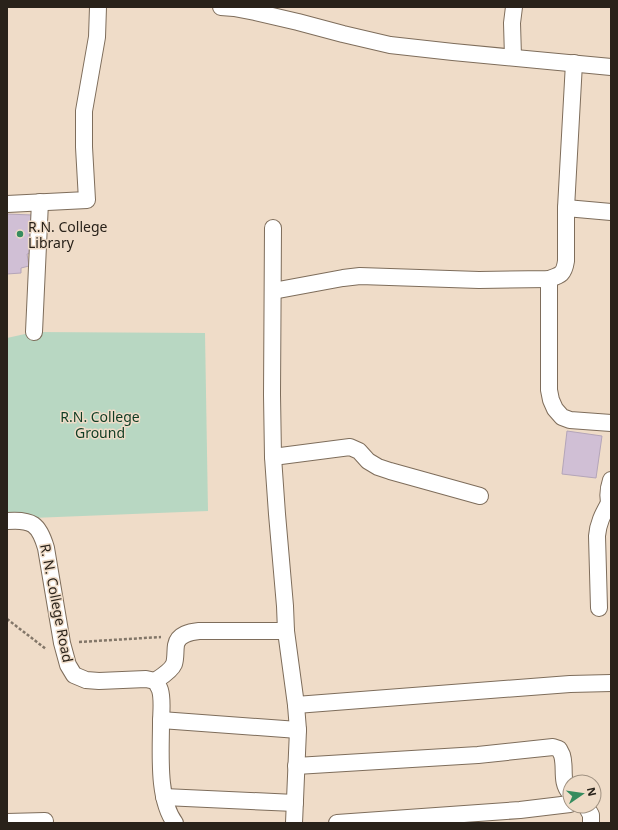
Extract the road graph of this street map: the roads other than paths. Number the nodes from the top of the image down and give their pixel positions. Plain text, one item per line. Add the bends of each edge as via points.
1 (98, 7) edge
2 (220, 7) edge
3 (514, 7) edge
4 (513, 57) junction
5 (574, 63) junction
6 (611, 67) edge
7 (40, 202) junction
8 (7, 204) edge
9 (566, 208) junction
10 (611, 212) edge
11 (274, 228) dead end
12 (549, 279) junction
13 (273, 291) junction
14 (34, 332) dead end
15 (611, 423) edge
16 (273, 457) junction
17 (611, 480) edge
18 (480, 496) dead end
19 (610, 506) edge
20 (7, 521) edge
21 (599, 608) dead end
22 (286, 631) junction
23 (155, 682) junction
24 (611, 683) edge
25 (296, 705) junction
26 (161, 720) junction
27 (298, 730) junction
28 (296, 766) junction
29 (563, 774) edge
30 (164, 797) junction
31 (295, 803) junction
32 (562, 805) edge
33 (45, 821) dead end
34 (7, 822) edge
35 (175, 823) edge
36 (294, 823) edge
37 (337, 823) edge

1 - 7 street via 97,37 84,111 87,200
2 - 4 street via 255,12 390,45
3 - 4 street
4 - 5 street
5 - 6 street
5 - 9 street
7 - 8 street
7 - 14 street
9 - 10 street
9 - 12 street via 565,269 560,276
11 - 13 street
12 - 13 street via 479,280 360,276
12 - 15 street via 551,400 562,417 570,420
13 - 16 street
16 - 18 street via 350,447 378,467
16 - 22 street
17 - 19 street via 608,495
19 - 21 street via 600,520 597,536
20 - 23 street, R. N. College Road via 25,521 35,525 43,536 62,643 68,665 74,675 86,680 146,679
22 - 23 street via 199,631 182,635 176,643 173,665
22 - 25 street
23 - 26 street via 160,690
24 - 25 street
25 - 27 street
26 - 27 street
26 - 30 street via 160,765
27 - 28 street
28 - 29 street via 478,755 553,747 559,749 562,755
28 - 31 street
30 - 31 street
30 - 35 street
31 - 36 street
32 - 37 street
33 - 34 street

